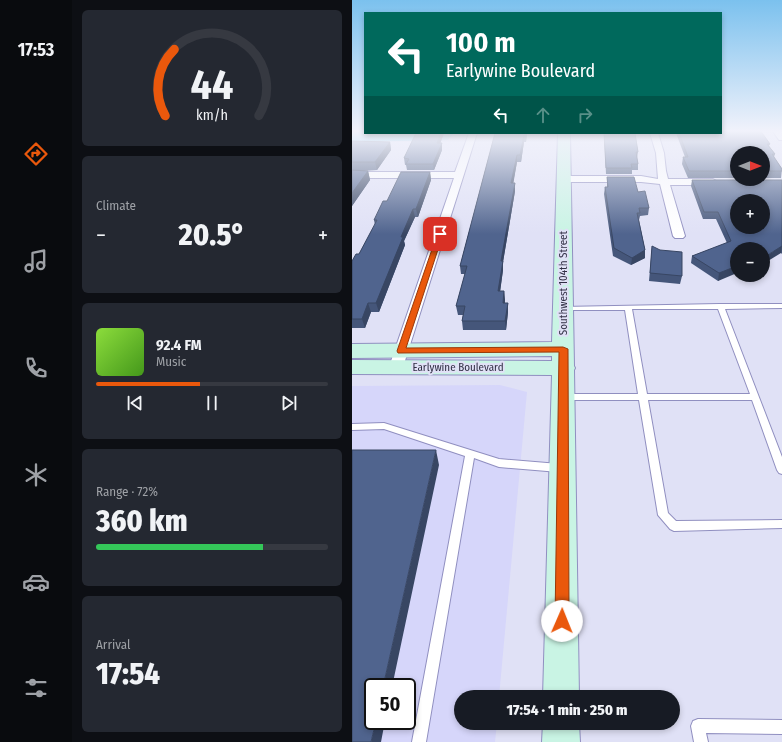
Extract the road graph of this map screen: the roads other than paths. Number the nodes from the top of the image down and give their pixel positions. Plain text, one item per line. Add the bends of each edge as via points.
1 (462, 165) edge
2 (564, 165) edge
3 (660, 165) edge
4 (352, 175) edge
5 (459, 175) junction
6 (564, 182) junction
7 (664, 182) junction
8 (727, 182) edge
9 (679, 236) dead end
10 (721, 306) junction
11 (782, 306) edge
12 (628, 307) junction
13 (563, 308) junction
14 (352, 351) edge
15 (563, 358) junction
16 (398, 359) junction
17 (352, 368) edge
18 (564, 397) junction
19 (643, 397) junction
20 (754, 397) junction
21 (352, 427) edge
22 (470, 453) junction
23 (563, 469) junction
24 (782, 470) edge
25 (782, 524) edge
26 (561, 690) edge
27 (782, 727) edge
28 (561, 730) edge
29 (419, 742) edge
30 (561, 742) edge
31 (701, 742) edge

1 - 5 street
2 - 6 main road, Southwest 104th Street
3 - 7 street
4 - 5 street
5 - 16 street
6 - 7 street via 642,186
6 - 13 main road, Southwest 104th Street
7 - 8 street
7 - 9 street
10 - 11 lane
10 - 12 lane
10 - 20 lane
12 - 13 lane
12 - 19 lane
13 - 15 main road, Southwest 104th Street
14 - 16 main road, Earlywine Boulevard
15 - 16 main road, Earlywine Boulevard
15 - 18 main road, Southwest 104th Street
16 - 17 main road, Earlywine Boulevard
18 - 19 lane
18 - 23 main road, Southwest 104th Street
19 - 20 lane
19 - 25 lane via 663,515 674,526
20 - 24 lane
21 - 22 lane via 384,426
22 - 23 lane via 499,463
22 - 29 lane
23 - 26 main road, Southwest 104th Street
27 - 31 lane via 698,726
28 - 30 main road

